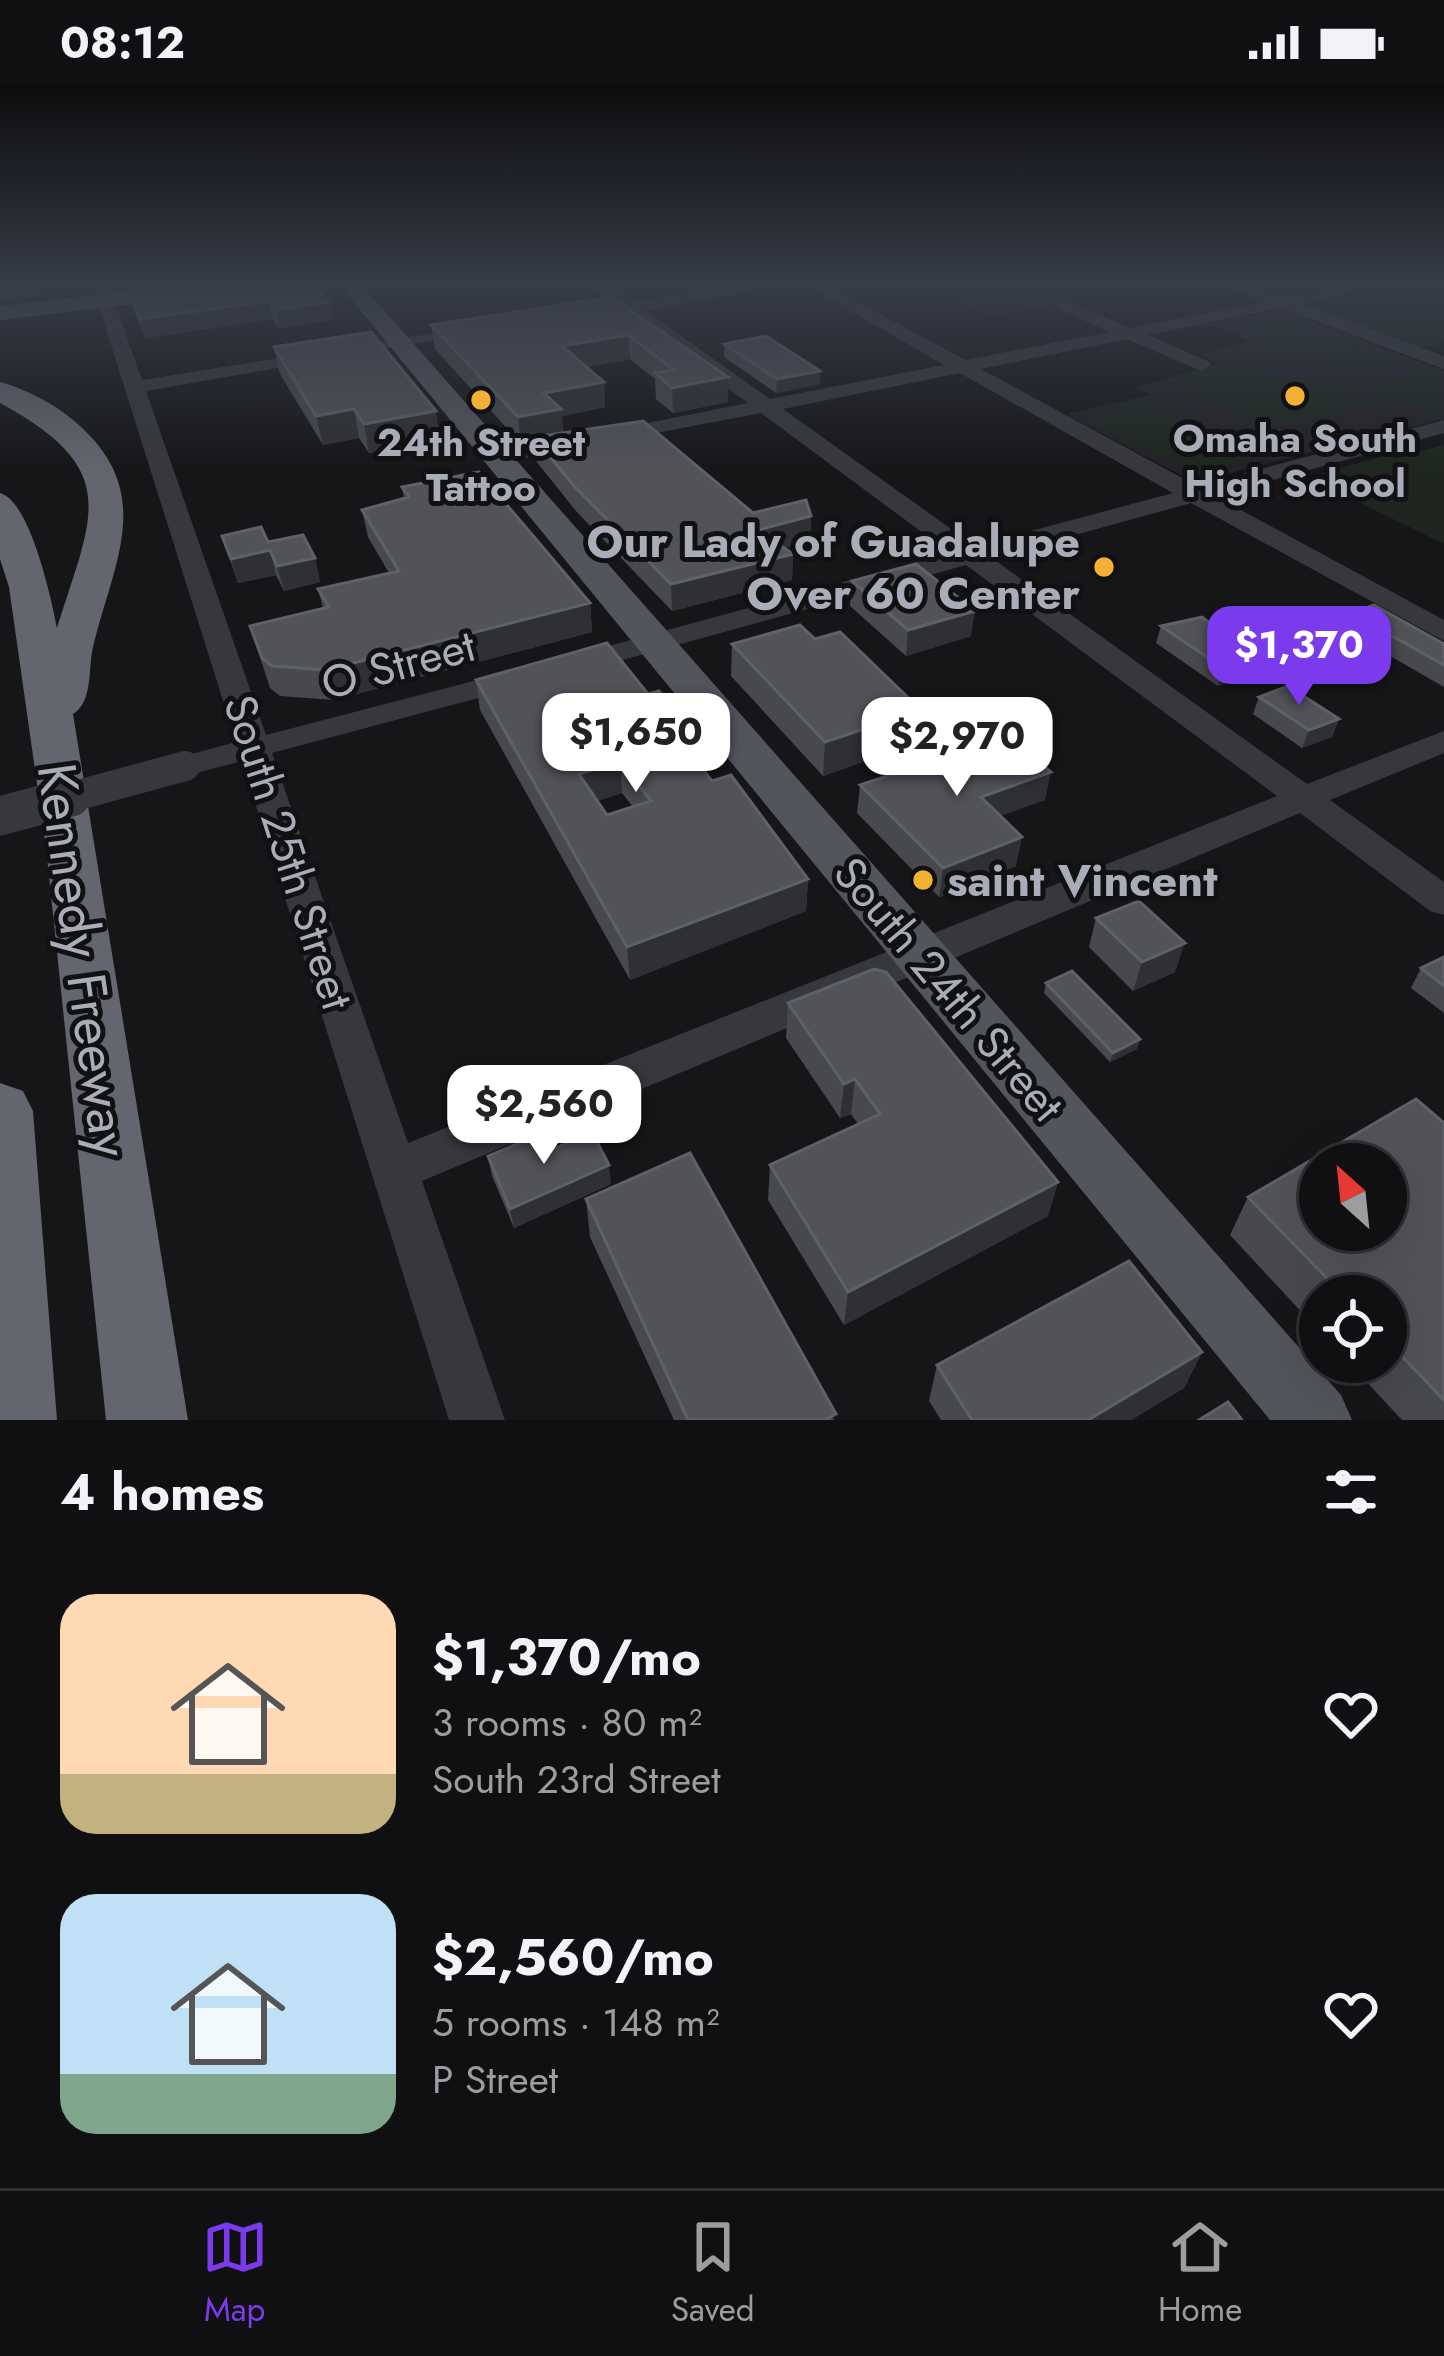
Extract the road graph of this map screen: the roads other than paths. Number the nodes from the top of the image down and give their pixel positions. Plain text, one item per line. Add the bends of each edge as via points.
1 (120, 346) edge
2 (384, 346) edge
3 (401, 346) edge
4 (683, 346) edge
5 (923, 346) edge
6 (1069, 346) edge
7 (1158, 346) edge
8 (1399, 346) edge
9 (1444, 363) edge
10 (1201, 365) dead end
11 (962, 368) junction
12 (133, 387) junction
13 (0, 391) edge
14 (766, 407) junction
15 (1444, 426) edge
16 (497, 460) junction
17 (1195, 495) junction
18 (0, 504) edge
19 (972, 556) junction
20 (1444, 632) edge
21 (654, 644) junction
22 (1444, 741) edge
23 (254, 749) junction
24 (57, 770) junction
25 (1303, 798) junction
26 (0, 816) edge
27 (1444, 901) edge
28 (921, 956) junction
29 (0, 1111) edge
30 (394, 1170) junction
31 (16, 1420) edge
32 (147, 1420) edge
33 (477, 1420) edge
34 (1316, 1420) edge

1 - 12 street, South 25th Street
2 - 12 street
3 - 16 main road, South 24th Street
4 - 14 street
5 - 11 street
6 - 11 street
7 - 10 street
8 - 9 street
11 - 14 street
11 - 17 street
12 - 23 street, South 25th Street
13 - 24 highway via 54,416 85,442 110,500 71,636
14 - 16 street
14 - 19 street
15 - 17 street, O Street
16 - 21 main road, South 24th Street
17 - 19 street, O Street
17 - 20 street
18 - 24 highway, Kennedy Freeway via 28,587
19 - 21 street, O Street
19 - 25 street
21 - 23 street, O Street
21 - 28 main road, South 24th Street
22 - 25 street
23 - 26 street, O Street, bridge
23 - 30 street, South 25th Street
24 - 32 highway, Kennedy Freeway
25 - 27 street
25 - 28 street
28 - 30 street
28 - 34 main road, South 24th Street
29 - 31 highway
30 - 33 street, South 25th Street

